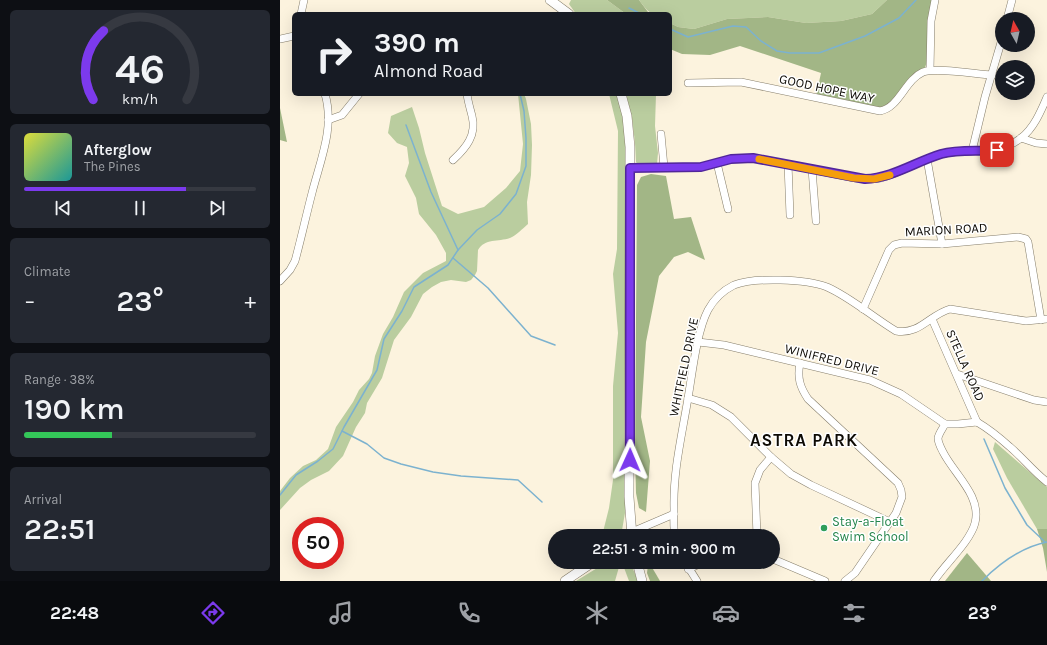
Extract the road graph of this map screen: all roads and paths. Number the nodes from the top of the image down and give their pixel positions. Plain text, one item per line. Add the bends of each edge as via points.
1 (304, 0) edge
2 (935, 0) edge
3 (1012, 0) edge
4 (554, 1) edge
5 (301, 12) edge
6 (567, 12) edge
7 (1009, 12) edge
8 (292, 36) edge
9 (280, 39) edge
10 (998, 52) edge
11 (930, 70) junction
12 (992, 76) junction
13 (688, 83) dead end
14 (326, 96) edge
15 (329, 96) edge
16 (357, 96) edge
17 (466, 96) edge
18 (622, 96) edge
19 (1047, 97) edge
20 (327, 102) junction
21 (328, 120) junction
22 (660, 134) dead end
23 (1021, 138) junction
24 (1047, 144) edge
25 (972, 150) junction
26 (927, 159) junction
27 (453, 160) dead end
28 (717, 163) junction
29 (788, 164) junction
30 (664, 167) junction
31 (630, 168) junction
32 (812, 169) junction
33 (728, 209) dead end
34 (790, 215) dead end
35 (816, 221) dead end
36 (942, 244) junction
37 (280, 281) edge
38 (863, 309) junction
39 (932, 319) junction
40 (1044, 320) edge
41 (698, 342) junction
42 (800, 363) junction
43 (957, 374) junction
44 (688, 398) junction
45 (1047, 402) edge
46 (977, 422) junction
47 (945, 424) junction
48 (771, 457) junction
49 (1047, 482) edge
50 (674, 514) junction
51 (890, 522) junction
52 (632, 529) edge
53 (642, 529) edge
54 (675, 529) edge
55 (757, 529) edge
56 (780, 563) edge
57 (583, 569) edge
58 (639, 569) edge
59 (688, 569) edge
60 (565, 581) edge
61 (642, 581) edge
62 (696, 581) edge
63 (825, 581) edge
64 (845, 581) edge
65 (934, 581) edge

1 - 5 street
2 - 11 street via 931,27
3 - 7 street
4 - 6 main road
8 - 9 street
10 - 12 street
11 - 12 street
11 - 13 street, GOOD HOPE WAY via 915,77 889,108 880,111 741,82
12 - 25 street
14 - 20 street
15 - 20 street
16 - 21 street via 342,115
17 - 27 street via 473,122 472,138
18 - 31 main road via 627,116
19 - 23 street via 1034,123
20 - 21 street
21 - 37 street via 320,168 295,261
22 - 30 street
23 - 24 street
23 - 25 street via 997,150
25 - 26 street via 946,153
26 - 32 street via 874,179 854,178
26 - 36 street
28 - 29 street via 731,159 753,158
28 - 30 street via 694,167
28 - 33 street
29 - 32 street
29 - 34 street
30 - 31 street
31 - 52 main road via 629,497
32 - 35 street
36 - 38 street, MARION ROAD via 894,245 889,250
36 - 40 street, MARION ROAD via 1023,238 1029,245
38 - 39 street, WHITFIELD DRIVE via 896,331 913,330
38 - 41 street, WHITFIELD DRIVE via 828,288 814,283 783,280 743,283 724,291 708,309
39 - 40 street, WHITFIELD DRIVE via 940,312 950,309 1026,321
39 - 43 street, STELLA ROAD
41 - 42 street, WINIFRED DRIVE via 724,345
41 - 44 street, WHITFIELD DRIVE
42 - 47 street, WINIFRED DRIVE via 882,385 901,394
42 - 51 street via 800,385 808,399 898,483 902,497
43 - 45 street
43 - 46 street, STELLA ROAD
44 - 48 street via 712,405 732,417
44 - 50 street, WHITFIELD DRIVE via 676,466
46 - 47 street
46 - 49 street via 988,428
47 - 65 street via 938,437 939,443 972,497 976,515 973,528 966,540
48 - 51 street via 791,474 811,485
48 - 55 street via 760,470 756,483
50 - 53 street
50 - 54 street, WHITFIELD DRIVE
51 - 64 street via 855,573
56 - 63 street
57 - 60 main road
58 - 61 main road
59 - 62 street

